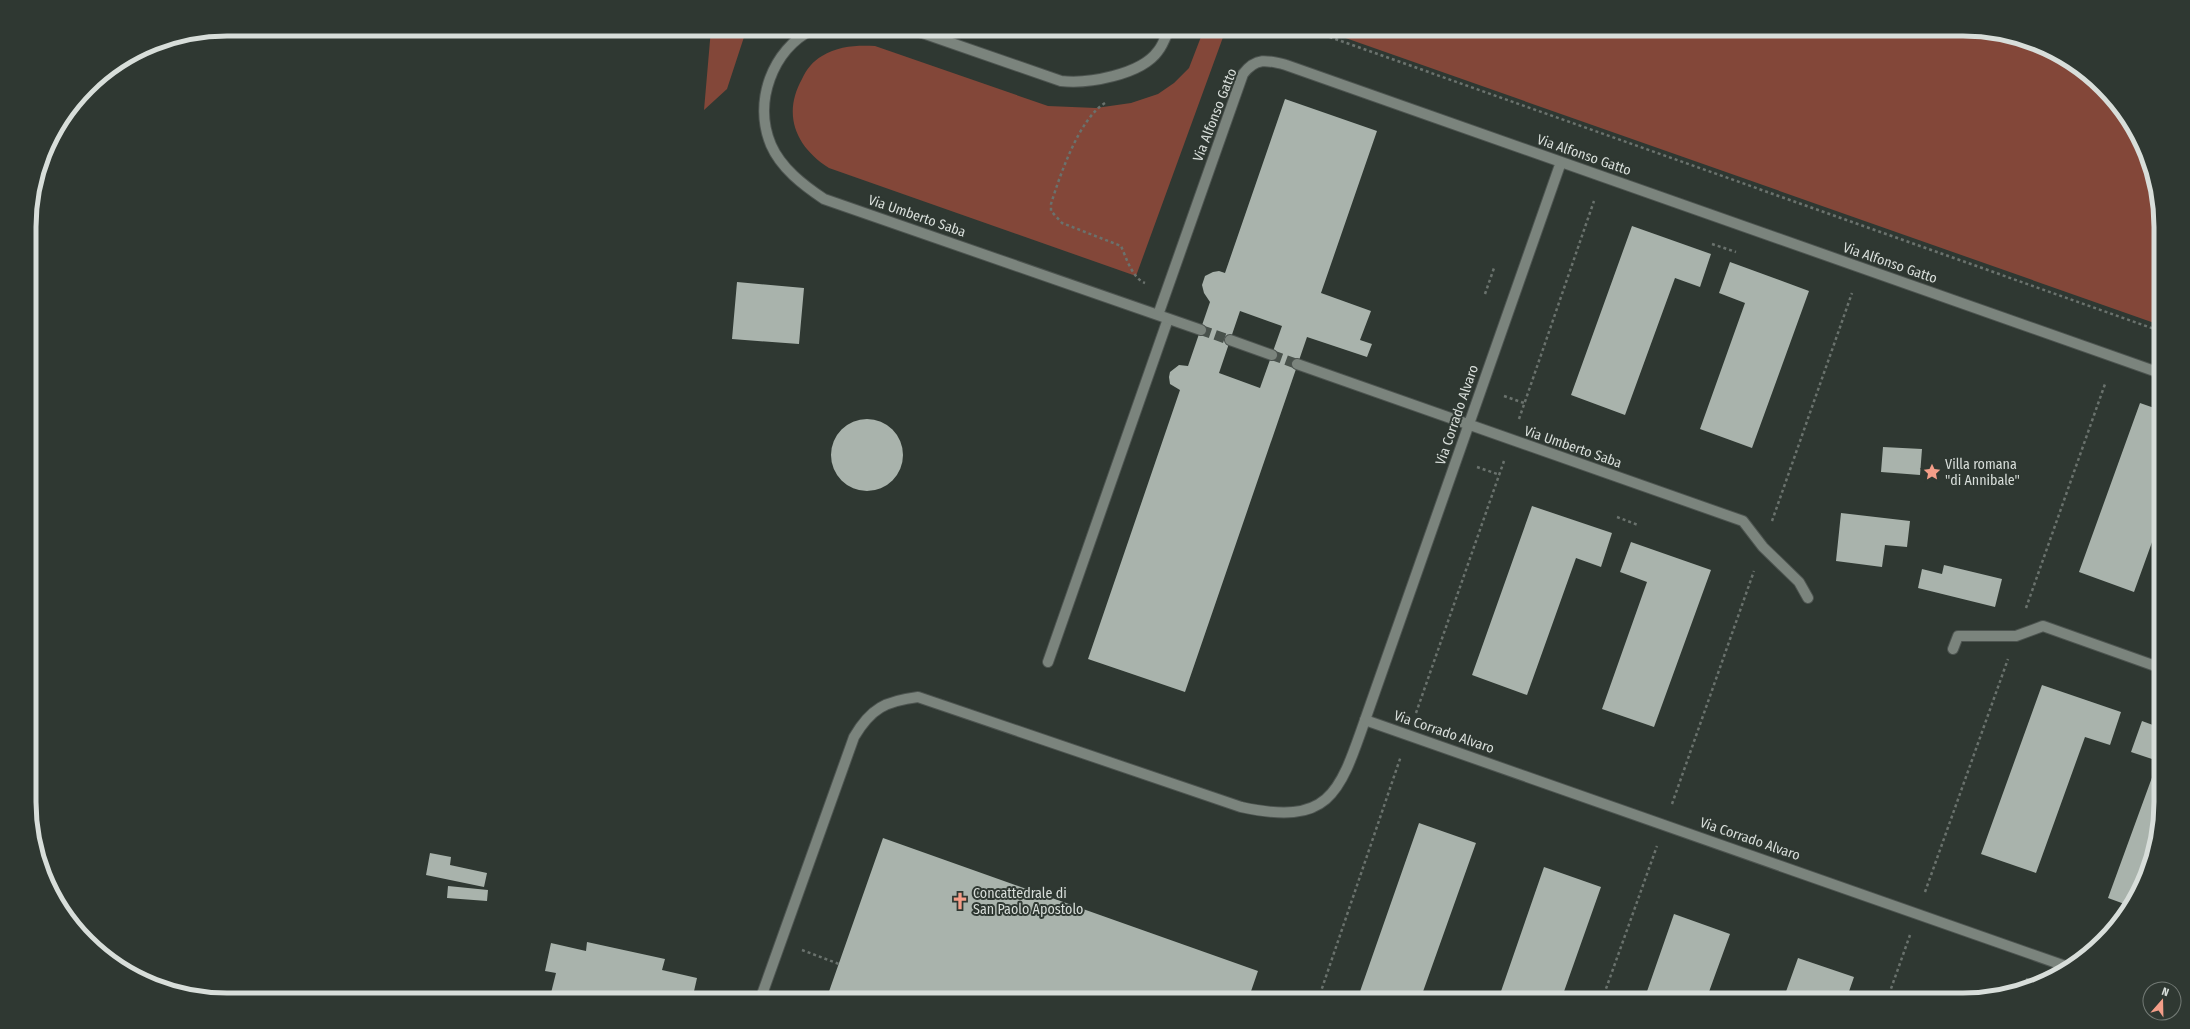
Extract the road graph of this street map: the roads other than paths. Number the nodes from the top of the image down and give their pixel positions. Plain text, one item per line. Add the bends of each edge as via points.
1 (801, 36) edge
2 (931, 36) edge
3 (1166, 36) edge
4 (1561, 162) junction
5 (1158, 315) junction
6 (1168, 319) junction
7 (1201, 330) tunnel mouth
8 (1230, 340) tunnel mouth
9 (1272, 355) tunnel mouth
10 (1297, 364) tunnel mouth
11 (2154, 371) edge
12 (1469, 424) junction
13 (1808, 598) dead end
14 (1954, 649) dead end
15 (1048, 662) dead end
16 (2154, 666) edge
17 (1365, 720) junction
18 (2062, 965) edge
19 (763, 993) edge

1 - 5 street, Via Umberto Saba via 771,72 764,96 765,121 771,145 785,167 803,184 824,199
2 - 3 street via 1061,81 1076,82 1111,77 1143,63 1158,52
4 - 5 street, Via Alfonso Gatto via 1286,65 1259,61 1243,74
4 - 11 street, Via Alfonso Gatto
4 - 12 street, Via Corrado Alvaro
5 - 6 street, Via Umberto Saba
6 - 7 street, Via Umberto Saba
6 - 15 street
8 - 9 street
10 - 12 street, Via Umberto Saba
12 - 13 street, Via Umberto Saba via 1743,521 1763,547 1800,582
12 - 17 street, Via Corrado Alvaro
14 - 16 street via 1958,636 2016,636 2043,626
17 - 18 street, Via Corrado Alvaro
17 - 19 street via 1348,771 1328,797 1314,807 1300,812 1270,813 1241,807 918,696 894,700 877,708 863,721 854,737

